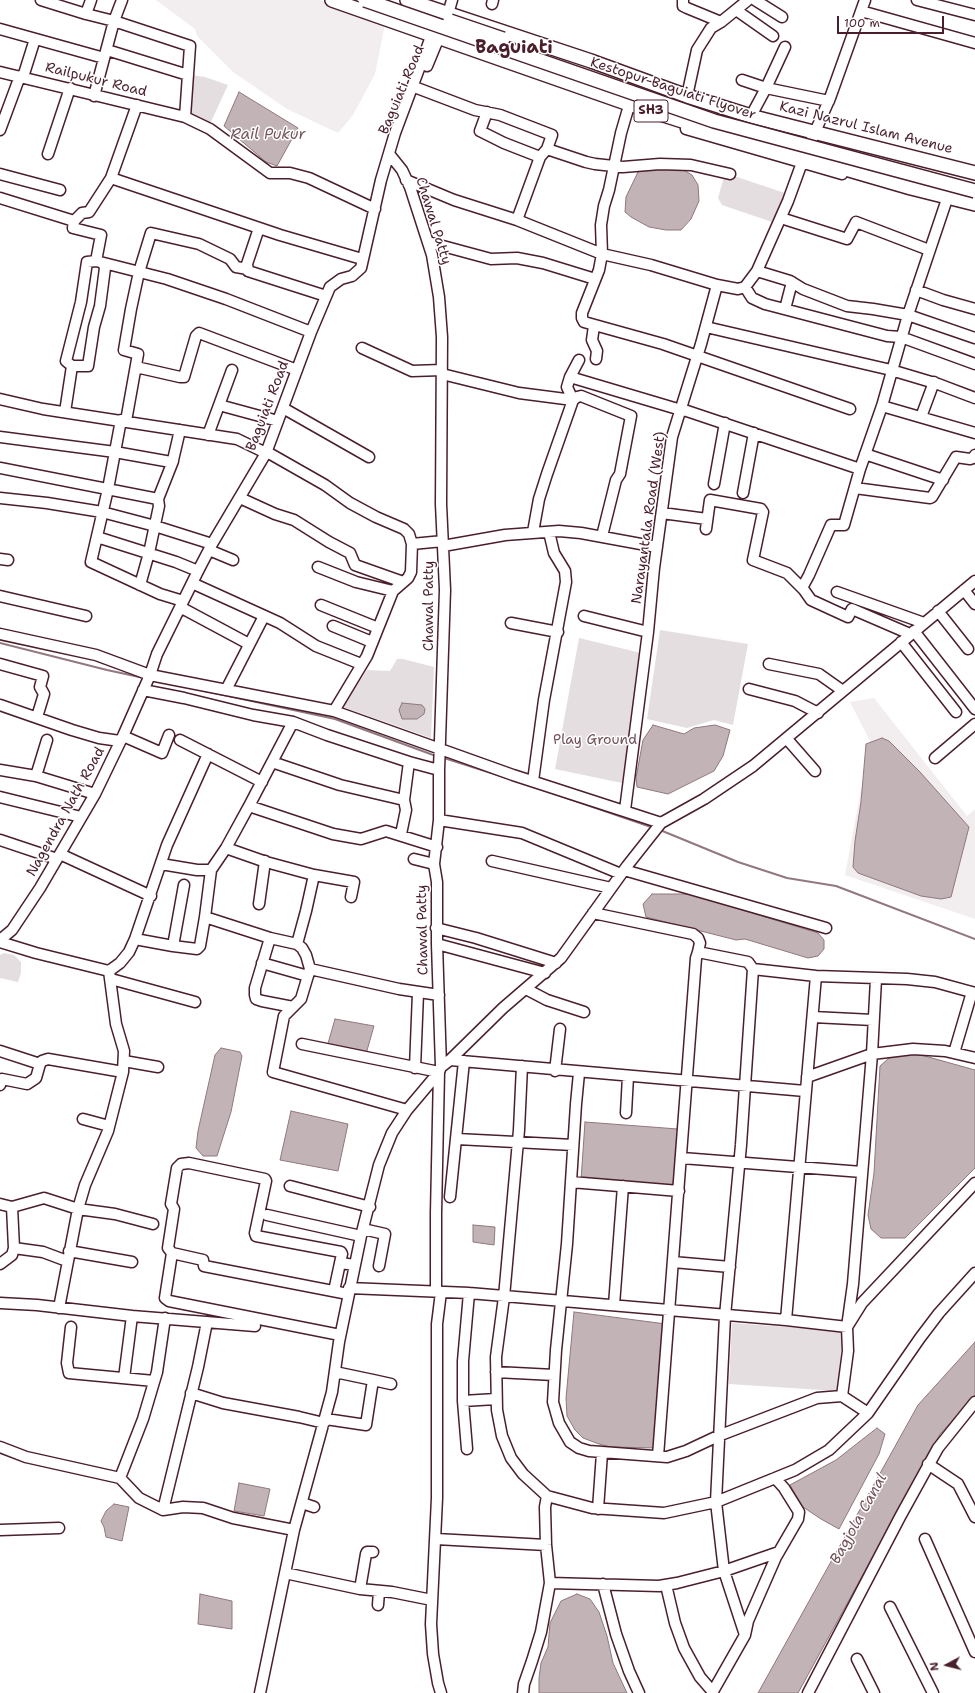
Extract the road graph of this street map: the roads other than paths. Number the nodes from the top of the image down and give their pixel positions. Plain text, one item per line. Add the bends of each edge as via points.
1 (41, 0) edge
2 (91, 0) edge
3 (122, 0) edge
4 (332, 0) edge
5 (365, 0) edge
6 (390, 0) edge
7 (407, 0) edge
8 (452, 0) edge
9 (684, 0) edge
10 (748, 0) edge
11 (755, 0) edge
12 (865, 0) edge
13 (917, 0) edge
14 (736, 10) junction
15 (861, 11) junction
16 (86, 14) junction
17 (448, 14) junction
18 (975, 15) edge
19 (782, 17) dead end
20 (114, 21) junction
21 (721, 22) junction
22 (0, 29) edge
23 (436, 35) junction
24 (773, 36) dead end
25 (35, 39) junction
26 (975, 42) edge
27 (785, 47) dead end
28 (105, 54) junction
29 (0, 72) edge
30 (188, 75) junction
31 (22, 77) junction
32 (559, 79) junction
33 (742, 80) dead end
34 (70, 88) junction
35 (417, 88) junction
36 (766, 88) junction
37 (94, 96) junction
38 (687, 96) junction
39 (829, 101) junction
40 (137, 105) junction
41 (628, 109) junction
42 (487, 112) junction
43 (751, 116) junction
44 (185, 118) junction
45 (786, 125) junction
46 (0, 130) edge
47 (815, 132) junction
48 (543, 153) junction
49 (778, 153) junction
50 (48, 154) dead end
51 (390, 155) junction
52 (803, 160) junction
53 (614, 166) junction
54 (975, 173) edge
55 (0, 174) edge
56 (730, 174) dead end
57 (112, 178) junction
58 (406, 180) junction
59 (975, 183) edge
60 (60, 190) dead end
61 (975, 191) edge
62 (0, 198) edge
63 (946, 202) junction
64 (975, 204) edge
65 (375, 209) junction
66 (975, 209) edge
67 (781, 218) junction
68 (517, 220) junction
69 (74, 221) junction
70 (260, 228) junction
71 (428, 242) junction
72 (929, 250) junction
73 (602, 254) junction
74 (362, 259) junction
75 (100, 262) junction
76 (248, 269) junction
77 (757, 271) junction
78 (139, 272) junction
79 (595, 280) junction
80 (792, 282) junction
81 (717, 285) junction
82 (745, 287) junction
83 (916, 290) junction
84 (326, 296) junction
85 (785, 309) junction
86 (975, 309) edge
87 (908, 315) junction
88 (594, 326) junction
89 (706, 327) junction
90 (311, 332) junction
91 (901, 337) junction
92 (975, 338) edge
93 (362, 348) dead end
94 (698, 356) junction
95 (596, 359) dead end
96 (579, 360) dead end
97 (975, 364) edge
98 (72, 366) junction
99 (136, 367) junction
100 (232, 370) dead end
101 (296, 370) junction
102 (891, 370) junction
103 (442, 372) junction
104 (570, 377) junction
105 (934, 382) junction
106 (975, 398) edge
107 (0, 399) edge
108 (573, 400) junction
109 (219, 404) junction
110 (882, 406) junction
111 (283, 408) junction
112 (681, 409) junction
113 (850, 409) dead end
114 (65, 412) junction
115 (921, 417) junction
116 (124, 421) junction
117 (278, 422) junction
118 (725, 424) junction
119 (180, 430) junction
120 (754, 433) junction
121 (975, 434) edge
122 (208, 435) junction
123 (0, 437) edge
124 (115, 452) junction
125 (266, 452) junction
126 (865, 454) junction
127 (975, 455) edge
128 (369, 457) dead end
129 (173, 461) junction
130 (0, 468) edge
131 (860, 469) junction
132 (943, 480) junction
133 (714, 484) dead end
134 (855, 488) junction
135 (108, 489) junction
136 (743, 493) dead end
137 (0, 498) edge
138 (240, 498) junction
139 (158, 499) junction
140 (102, 512) junction
141 (662, 513) junction
142 (155, 526) junction
143 (533, 532) junction
144 (549, 532) junction
145 (602, 536) junction
146 (97, 537) junction
147 (443, 543) junction
148 (412, 544) junction
149 (211, 547) junction
150 (657, 547) junction
151 (150, 553) junction
152 (233, 560) dead end
153 (318, 567) dead end
154 (198, 571) junction
155 (975, 581) edge
156 (403, 582) junction
157 (192, 583) junction
158 (140, 585) junction
159 (802, 588) junction
160 (964, 590) junction
161 (393, 592) junction
162 (837, 592) dead end
163 (0, 596) edge
164 (182, 604) junction
165 (975, 604) edge
166 (321, 605) dead end
167 (938, 611) junction
168 (86, 616) dead end
169 (264, 616) junction
170 (584, 616) dead end
171 (511, 623) dead end
172 (924, 623) junction
173 (333, 626) dead end
174 (378, 628) junction
175 (558, 632) junction
176 (648, 632) junction
177 (912, 633) junction
178 (0, 634) edge
179 (372, 642) junction
180 (901, 642) junction
181 (249, 644) junction
182 (968, 649) dead end
183 (0, 664) edge
184 (361, 664) junction
185 (769, 664) dead end
186 (150, 676) junction
187 (750, 689) dead end
188 (143, 690) junction
189 (226, 690) junction
190 (843, 692) junction
191 (0, 705) edge
192 (975, 709) edge
193 (334, 711) junction
194 (956, 712) dead end
195 (818, 713) junction
196 (37, 717) junction
197 (293, 722) junction
198 (975, 724) edge
199 (169, 735) dead end
200 (122, 738) junction
201 (787, 739) junction
202 (47, 740) dead end
203 (180, 740) dead end
204 (440, 749) junction
205 (208, 754) junction
206 (935, 758) dead end
207 (272, 762) junction
208 (409, 762) junction
209 (439, 768) junction
210 (0, 770) edge
211 (815, 771) dead end
212 (36, 776) junction
213 (533, 781) junction
214 (262, 782) junction
215 (95, 794) junction
216 (0, 797) edge
217 (404, 800) junction
218 (249, 806) junction
219 (625, 810) junction
220 (81, 818) junction
221 (440, 820) junction
222 (661, 823) junction
223 (400, 834) junction
224 (0, 840) edge
225 (437, 847) junction
226 (226, 848) junction
227 (59, 857) junction
228 (414, 860) dead end
229 (265, 861) junction
230 (492, 861) dead end
231 (161, 864) junction
232 (434, 864) junction
233 (210, 870) junction
234 (622, 872) junction
235 (314, 874) junction
236 (184, 885) dead end
237 (611, 888) junction
238 (151, 896) junction
239 (351, 897) dead end
240 (259, 904) dead end
241 (593, 913) junction
242 (205, 917) junction
243 (436, 928) junction
244 (826, 928) dead end
245 (270, 938) junction
246 (135, 939) junction
247 (0, 941) edge
248 (297, 944) junction
249 (436, 944) junction
250 (174, 946) junction
251 (698, 952) junction
252 (262, 963) junction
253 (556, 963) junction
254 (753, 969) junction
255 (309, 973) junction
256 (545, 973) junction
257 (110, 975) junction
258 (816, 976) junction
259 (876, 979) junction
260 (526, 989) junction
261 (974, 992) edge
262 (418, 993) junction
263 (439, 995) junction
264 (195, 1002) dead end
265 (293, 1007) junction
266 (584, 1012) dead end
267 (812, 1017) junction
268 (873, 1020) junction
269 (560, 1029) dead end
270 (302, 1044) dead end
271 (0, 1051) edge
272 (954, 1053) junction
273 (872, 1054) junction
274 (975, 1058) edge
275 (450, 1060) junction
276 (124, 1061) junction
277 (464, 1061) junction
278 (40, 1064) junction
279 (522, 1066) junction
280 (158, 1067) dead end
281 (415, 1068) junction
282 (440, 1070) junction
283 (555, 1071) junction
284 (123, 1072) junction
285 (579, 1073) junction
286 (628, 1076) junction
287 (807, 1077) junction
288 (687, 1080) junction
289 (0, 1085) edge
290 (745, 1087) junction
291 (805, 1091) junction
292 (407, 1110) junction
293 (626, 1112) dead end
294 (83, 1119) dead end
295 (109, 1126) junction
296 (457, 1139) junction
297 (518, 1142) junction
298 (573, 1145) junction
299 (682, 1158) junction
300 (740, 1162) junction
301 (800, 1167) junction
302 (862, 1172) junction
303 (571, 1182) junction
304 (975, 1183) edge
305 (290, 1186) dead end
306 (623, 1186) junction
307 (679, 1191) junction
308 (450, 1197) dead end
309 (0, 1204) edge
310 (12, 1207) junction
311 (370, 1207) junction
312 (78, 1209) junction
313 (267, 1215) dead end
314 (153, 1224) dead end
315 (362, 1232) junction
316 (14, 1248) junction
317 (172, 1253) junction
318 (68, 1256) junction
319 (132, 1262) dead end
320 (673, 1262) junction
321 (340, 1263) junction
322 (0, 1264) edge
323 (355, 1265) junction
324 (379, 1266) dead end
325 (730, 1267) junction
326 (975, 1273) edge
327 (334, 1291) junction
328 (349, 1291) junction
329 (438, 1291) junction
330 (469, 1293) junction
331 (504, 1297) junction
332 (561, 1301) junction
333 (0, 1303) edge
334 (614, 1305) junction
335 (59, 1308) junction
336 (670, 1311) junction
337 (132, 1316) junction
338 (725, 1316) junction
339 (165, 1318) junction
340 (786, 1320) junction
341 (207, 1322) junction
342 (255, 1326) dead end
343 (71, 1327) dead end
344 (847, 1327) junction
345 (340, 1335) junction
346 (335, 1372) junction
347 (496, 1372) junction
348 (554, 1375) junction
349 (124, 1378) junction
350 (373, 1380) junction
351 (154, 1381) junction
352 (391, 1384) dead end
353 (191, 1393) junction
354 (842, 1396) junction
355 (496, 1399) junction
356 (463, 1401) junction
357 (975, 1402) edge
358 (868, 1413) junction
359 (325, 1421) junction
360 (718, 1436) junction
361 (0, 1447) edge
362 (467, 1449) dead end
363 (602, 1452) junction
364 (658, 1456) junction
365 (928, 1464) junction
366 (120, 1478) junction
367 (775, 1478) junction
368 (547, 1496) junction
369 (716, 1502) junction
370 (302, 1503) junction
371 (314, 1506) dead end
372 (598, 1509) junction
373 (163, 1510) junction
374 (975, 1517) edge
375 (59, 1528) dead end
376 (0, 1530) edge
377 (294, 1530) junction
378 (436, 1539) junction
379 (925, 1539) dead end
380 (546, 1545) junction
381 (373, 1552) dead end
382 (779, 1552) junction
383 (724, 1571) junction
384 (286, 1573) junction
385 (550, 1583) junction
386 (603, 1584) junction
387 (666, 1585) junction
388 (360, 1590) junction
389 (379, 1591) junction
390 (432, 1600) junction
391 (378, 1605) dead end
392 (890, 1606) dead end
393 (745, 1635) junction
394 (975, 1652) edge
395 (857, 1659) dead end
396 (713, 1692) edge
397 (260, 1693) edge
398 (441, 1693) edge
399 (523, 1693) edge
400 (639, 1693) edge
401 (808, 1693) edge
402 (874, 1693) edge
403 (933, 1693) edge

1 - 16 street
2 - 16 street
3 - 20 street
4 - 23 main road, SH3
5 - 61 main road, Kestopur-Baguiati Flyover, bridge via 714,121
6 - 59 main road, Kestopur-Baguiati Flyover, bridge via 714,112
7 - 17 main road, Kazi Nazrul Islam Avenue / SH3
8 - 17 street
9 - 21 street via 683,6
10 - 14 street
11 - 19 street
12 - 15 street
13 - 18 street
14 - 21 street
14 - 24 street
15 - 26 street
15 - 39 street
16 - 20 street
17 - 38 main road, Kazi Nazrul Islam Avenue / SH3
20 - 28 street
20 - 30 street via 190,46
21 - 38 street via 711,28 697,50
22 - 25 street
23 - 32 main road, SH3
23 - 35 street, Baguiati Road
23 - 51 street, Baguiati Road via 395,133
25 - 28 street
25 - 31 street
27 - 36 street
28 - 30 street
28 - 37 street
29 - 31 street, Railpukur Road
30 - 44 street
31 - 34 street, Railpukur Road
31 - 46 street
32 - 41 street via 564,87
32 - 49 main road, SH3
33 - 36 street
34 - 37 street, Railpukur Road
34 - 50 street
35 - 42 street
35 - 51 street, Baguiati Road
36 - 39 street
36 - 43 street
37 - 40 street, Railpukur Road
38 - 43 main road, Kazi Nazrul Islam Avenue / SH3
39 - 47 street
40 - 44 street, Railpukur Road
40 - 57 street
41 - 49 street via 704,135
41 - 53 street
42 - 48 street via 480,131 504,143
42 - 48 street via 552,135
43 - 45 main road, Kazi Nazrul Islam Avenue / SH3
44 - 65 street, Railpukur Road via 210,129 270,173 290,173 309,178
45 - 47 main road, Kazi Nazrul Islam Avenue / SH3
45 - 49 main road
47 - 52 street
47 - 54 main road, Kazi Nazrul Islam Avenue / SH3
48 - 53 street
48 - 68 street
49 - 52 main road, SH3
51 - 58 street, Chawal Patty via 402,170
51 - 65 street, Baguiati Road
52 - 63 street
52 - 64 main road, SH3
52 - 67 street
53 - 56 street via 691,166
53 - 73 street via 601,225
55 - 60 street
57 - 69 street via 89,212 82,212
57 - 70 street
58 - 68 street via 454,200
58 - 71 street, Chawal Patty
62 - 69 street
63 - 66 street
63 - 72 street
65 - 74 street, Baguiati Road
67 - 72 street via 848,239 856,222
67 - 77 street
68 - 73 street
69 - 75 street via 73,228 100,235
70 - 74 street
70 - 76 street via 247,264
71 - 79 street via 491,259 517,258 543,263
71 - 103 street, Chawal Patty via 439,297
72 - 83 street
73 - 79 street
73 - 81 street via 651,265
74 - 84 street, Baguiati Road via 361,268 352,276 341,279 330,287
75 - 78 street
75 - 98 street via 87,262 81,302 66,361
75 - 98 street via 105,268 88,366
76 - 78 street via 236,267 230,259 198,244 151,233
76 - 84 street
77 - 80 street
77 - 82 street
78 - 90 street via 190,286
78 - 99 street via 124,350 138,354
79 - 88 street via 582,318 584,322
80 - 85 street
80 - 87 street via 803,289 847,306
81 - 82 street via 738,289
81 - 89 street, Narayantala Road (West)
82 - 85 street via 757,301
83 - 86 street
83 - 87 street
84 - 90 street, Baguiati Road
85 - 91 street via 887,336
87 - 91 street
87 - 92 street
88 - 94 street via 640,336
88 - 95 street via 592,340 597,351
89 - 94 street, Narayantala Road (West)
89 - 102 street
90 - 101 street, Baguiati Road
91 - 97 street
91 - 102 street
93 - 103 street via 412,371
94 - 112 street, Narayantala Road (West)
94 - 113 street
96 - 104 street
98 - 114 street
99 - 101 street via 184,377 199,333
99 - 116 street
100 - 109 street
101 - 111 street, Baguiati Road
102 - 105 street
102 - 110 street
103 - 108 street via 515,392
103 - 147 street, Chawal Patty
104 - 108 street via 567,387
104 - 112 street
105 - 106 street
105 - 115 street
107 - 114 street
108 - 143 street via 543,486
108 - 145 street via 581,396 631,416 620,474 616,480
109 - 117 street
109 - 122 street
110 - 115 street
110 - 126 street
111 - 117 street, Baguiati Road
111 - 128 street
112 - 118 street
112 - 141 street, Narayantala Road (West) via 672,437
114 - 116 street
115 - 121 street
116 - 119 street
116 - 124 street
117 - 125 street, Baguiati Road
118 - 120 street
118 - 133 street
119 - 122 street
119 - 129 street
120 - 131 street
120 - 136 street
122 - 125 street via 237,439
123 - 124 street
124 - 129 street
124 - 135 street
125 - 138 street, Baguiati Road
125 - 148 street via 326,485 350,503 404,529 409,534
126 - 131 street
126 - 132 street
127 - 132 street via 970,459 956,457
129 - 139 street
130 - 135 street
131 - 134 street
132 - 134 street via 930,498
134 - 159 street via 844,525 830,525
135 - 139 street
135 - 140 street
137 - 140 street
138 - 149 street, Baguiati Road
138 - 156 street via 294,520 350,553 355,564
139 - 142 street
140 - 142 street
140 - 146 street
141 - 150 street, Narayantala Road (West)
141 - 159 street via 706,524 710,500 762,510 753,560 787,573
142 - 149 street
142 - 151 street
143 - 144 street
143 - 147 street
144 - 145 street
144 - 175 street via 554,553 565,571 566,582
145 - 150 street
146 - 151 street
146 - 158 street via 91,562
147 - 148 street
147 - 204 street, Chawal Patty via 445,590
148 - 156 street via 411,572
149 - 152 street
149 - 154 street, Baguiati Road
150 - 176 street, Narayantala Road (West)
151 - 154 street
151 - 158 street
153 - 161 street via 356,582
154 - 157 street, Baguiati Road
155 - 160 street
156 - 161 street
157 - 164 street, Baguiati Road
157 - 169 street
158 - 164 street
159 - 177 street via 811,600 848,617 852,609
160 - 165 street
160 - 167 street
161 - 174 street
162 - 172 street
163 - 168 street
164 - 181 street
164 - 186 street, Baguiati Road via 157,654
166 - 174 street
167 - 172 street
167 - 182 street
169 - 181 street
169 - 184 street via 289,628 316,646
170 - 176 street
171 - 175 street
172 - 177 street
173 - 179 street
174 - 179 street
175 - 213 street via 544,700
176 - 219 street, Narayantala Road (West)
177 - 180 street
177 - 192 street
178 - 186 street via 96,655
179 - 184 street
180 - 190 street
180 - 194 street
181 - 189 street
183 - 196 street via 43,676 40,687 44,694
184 - 193 street
185 - 190 street via 819,674
186 - 188 street, Baguiati Road
186 - 189 street
187 - 195 street via 794,701
188 - 197 street
188 - 200 street, Nagendra Nath Road
189 - 193 street
190 - 195 street
191 - 196 street
193 - 204 street
195 - 201 street
196 - 200 street via 86,734
197 - 207 street
197 - 208 street
198 - 206 street
199 - 200 street via 162,753
200 - 215 street, Nagendra Nath Road
201 - 211 street
201 - 222 street via 704,799
202 - 212 street
203 - 205 street
204 - 209 street, Chawal Patty
204 - 213 street
205 - 214 street
205 - 231 street
207 - 214 street
207 - 217 street via 340,785
208 - 209 street
208 - 217 street
209 - 221 street, Chawal Patty
210 - 212 street
212 - 215 street
213 - 219 street
214 - 218 street
215 - 220 street, Nagendra Nath Road
216 - 220 street
217 - 223 street via 406,810
218 - 223 street via 333,834 361,839 386,831
218 - 226 street
219 - 222 street
220 - 227 street, Nagendra Nath Road
221 - 225 street, Chawal Patty
221 - 234 street via 522,833
222 - 234 street
223 - 225 street
224 - 227 street
225 - 232 street, Chawal Patty
226 - 229 street
226 - 233 street
227 - 238 street
227 - 247 street, Nagendra Nath Road via 12,930
228 - 232 street
229 - 235 street
229 - 240 street
230 - 237 street
231 - 233 street
231 - 238 street
232 - 243 street, Chawal Patty via 437,882
233 - 242 street
234 - 237 street
234 - 244 street
235 - 239 street via 354,882
235 - 248 street
236 - 250 street
237 - 241 street
238 - 246 street
241 - 251 street via 693,934 700,943
241 - 253 street
242 - 245 street
242 - 250 street via 199,948
243 - 249 street, Chawal Patty
243 - 253 street
245 - 248 street
245 - 252 street
246 - 250 street
246 - 257 street via 129,952
247 - 257 street
248 - 255 street via 306,954
249 - 256 street
249 - 263 street, Chawal Patty
251 - 254 street via 748,962
251 - 288 street
252 - 255 street
252 - 265 street via 255,988 256,999
253 - 256 street
254 - 258 street
254 - 290 street
255 - 262 street
255 - 265 street via 301,999
256 - 260 street
257 - 264 street
257 - 276 street
258 - 259 street
258 - 267 street
259 - 261 street via 935,982
259 - 268 street
260 - 266 street via 547,1000
260 - 275 street
261 - 272 street
262 - 263 street
262 - 281 street
263 - 282 street, Chawal Patty
265 - 292 street via 284,1016 273,1072
267 - 268 street
267 - 287 street
268 - 273 street
269 - 283 street
270 - 281 street
271 - 278 street
272 - 273 street via 914,1049
272 - 274 street
273 - 287 street
273 - 302 street
275 - 277 street
275 - 282 street
276 - 280 street
276 - 284 street
277 - 279 street
277 - 296 street
278 - 284 street via 48,1059
278 - 289 street via 36,1078 27,1084 2,1079
279 - 283 street
279 - 297 street
281 - 282 street
282 - 292 street
282 - 329 street, Chawal Patty via 436,1213
283 - 285 street
284 - 295 street
285 - 286 street
285 - 298 street
286 - 288 street
286 - 293 street
287 - 291 street
288 - 290 street
288 - 299 street
290 - 291 street
290 - 300 street
291 - 301 street
292 - 311 street via 392,1133 380,1165
294 - 295 street
295 - 312 street
296 - 297 street
296 - 308 street
297 - 298 street
297 - 331 street
298 - 303 street
299 - 300 street
299 - 307 street
300 - 301 street
300 - 325 street
301 - 302 street
301 - 340 street
302 - 344 street
303 - 306 street
303 - 332 street
304 - 344 street via 862,1303
305 - 311 street
306 - 307 street
306 - 334 street
307 - 320 street
309 - 310 street
310 - 312 street via 44,1198
310 - 316 street
311 - 315 street
312 - 314 street via 114,1214
312 - 318 street
313 - 315 street
315 - 323 street
315 - 324 street via 385,1234
316 - 318 street
316 - 322 street via 12,1255
317 - 321 street via 168,1248 174,1209 171,1204 174,1180 177,1168 181,1164 189,1164 265,1179 256,1235 341,1252
317 - 327 street via 203,1260 204,1266
317 - 345 street via 165,1298 170,1301
318 - 319 street
318 - 335 street
320 - 325 street
320 - 336 street
321 - 323 street
321 - 327 street
323 - 328 street
325 - 338 street
326 - 358 street via 920,1338
327 - 328 street
328 - 329 street
328 - 345 street
329 - 330 street
329 - 378 street, Chawal Patty
330 - 331 street
330 - 356 street via 463,1362
331 - 332 street
331 - 347 street
332 - 334 street
332 - 348 street
333 - 335 street
334 - 336 street
335 - 337 street
336 - 338 street
336 - 364 street
337 - 339 street
337 - 349 street
338 - 340 street
338 - 360 street
339 - 341 street
339 - 351 street
340 - 344 street
341 - 342 street
341 - 353 street
343 - 349 street via 68,1373
344 - 354 street via 848,1350
345 - 346 street
346 - 350 street
346 - 359 street
347 - 348 street
347 - 355 street
348 - 363 street via 553,1402 559,1424 570,1442 589,1452
349 - 351 street
350 - 352 street
350 - 359 street via 366,1425
351 - 366 street via 143,1419
353 - 359 street via 223,1403
353 - 373 street
354 - 358 street
354 - 360 street via 817,1398
355 - 356 street
355 - 368 street via 502,1436 511,1458 523,1474
356 - 362 street
357 - 365 street via 948,1434
358 - 367 street via 829,1450 795,1470
359 - 370 street
360 - 364 street via 686,1451 666,1457
360 - 369 street
361 - 366 street via 26,1457
363 - 364 street
363 - 372 street
365 - 374 street via 958,1484
365 - 401 street
366 - 373 street via 139,1498
367 - 369 street
367 - 382 street via 784,1488 799,1515
368 - 372 street
368 - 380 street
369 - 372 street via 664,1513
369 - 383 street
370 - 371 street
370 - 377 street
373 - 377 street via 203,1508 233,1518
375 - 376 street
377 - 384 street
378 - 380 street
378 - 390 street, Chawal Patty
379 - 394 street
380 - 385 street
381 - 388 street via 366,1554
382 - 383 street
382 - 393 street via 748,1621
383 - 387 street
383 - 393 street
384 - 388 street
384 - 397 street
385 - 386 street
385 - 399 street via 541,1632
386 - 387 street
386 - 400 street via 616,1634
387 - 396 street via 684,1648 700,1676
388 - 389 street
389 - 390 street
389 - 391 street
390 - 398 street, Chawal Patty via 432,1654
392 - 403 street
393 - 396 street
395 - 402 street

